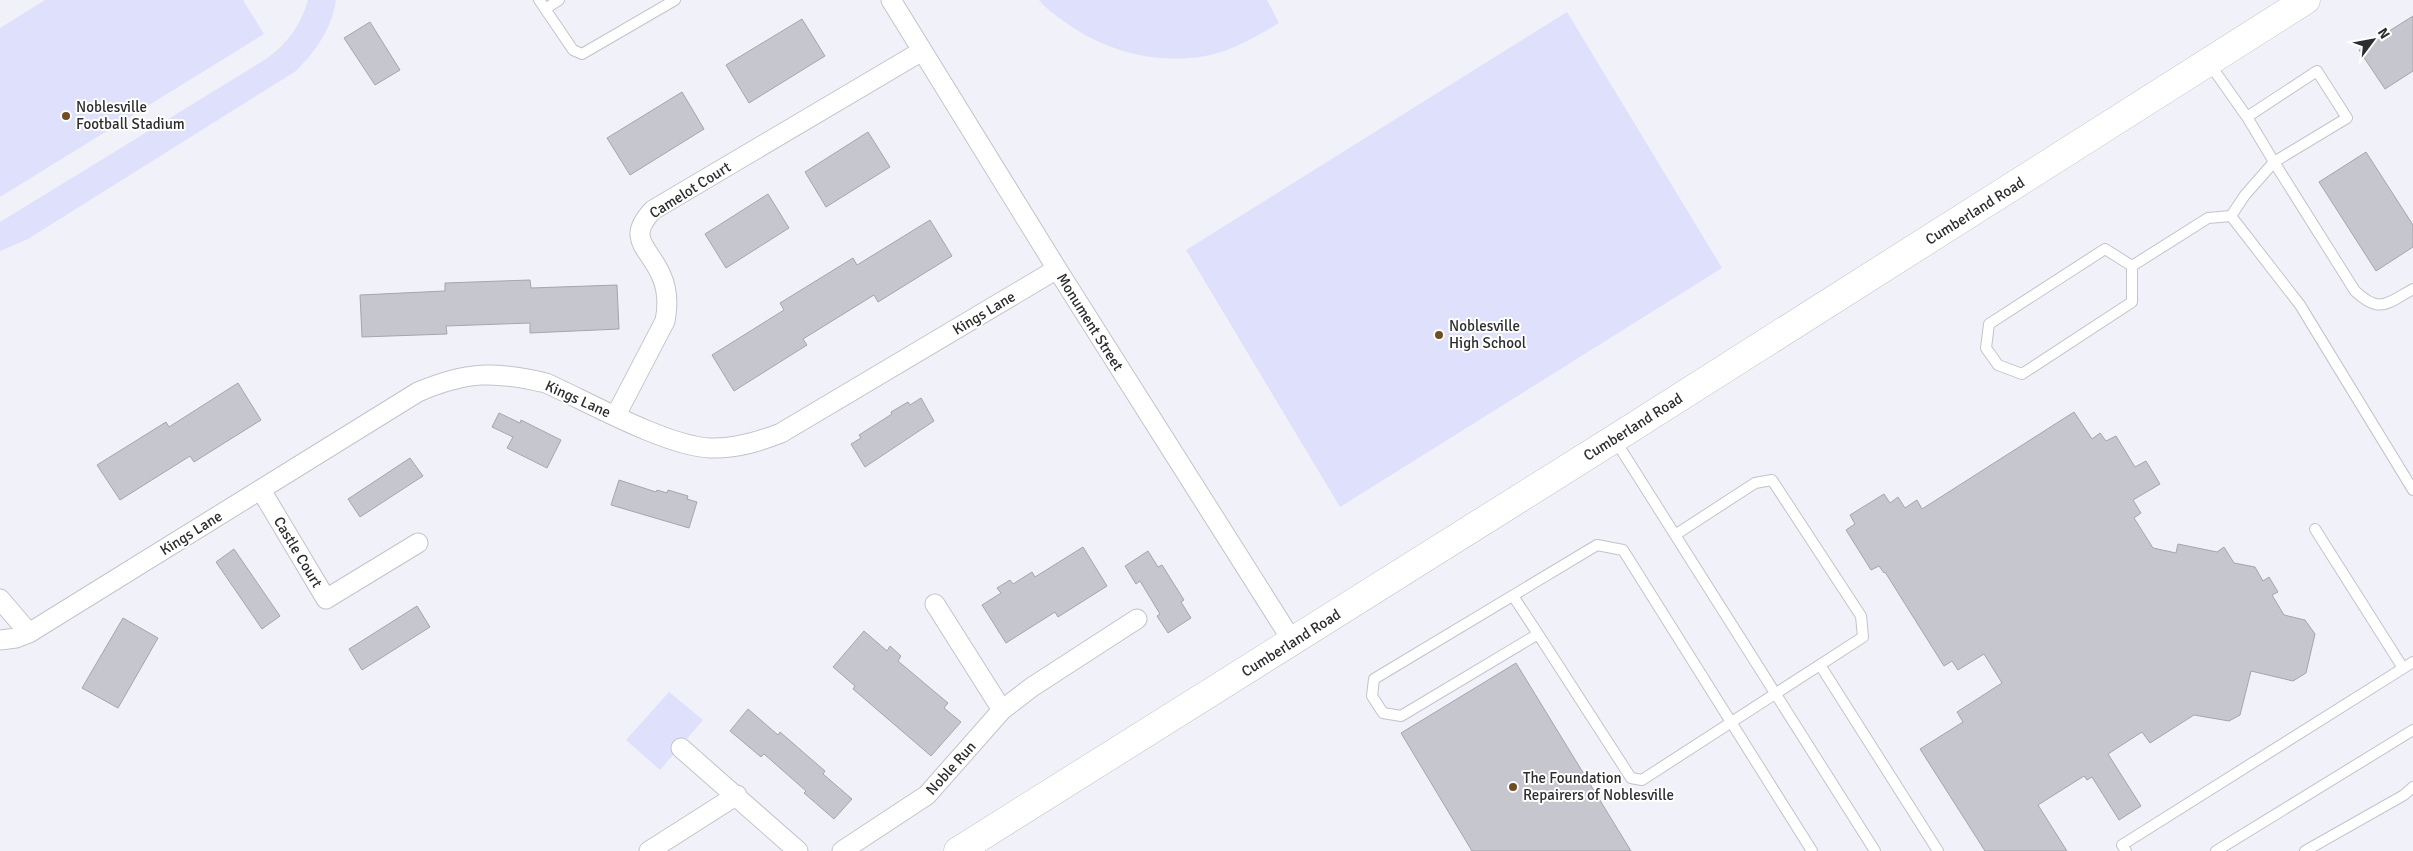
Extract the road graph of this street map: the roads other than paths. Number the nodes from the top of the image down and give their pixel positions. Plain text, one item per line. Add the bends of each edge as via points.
1 (559, 0) edge
2 (675, 0) edge
3 (891, 0) edge
4 (2306, 0) edge
5 (542, 4) edge
6 (922, 51) junction
7 (2208, 61) junction
8 (2247, 118) junction
9 (2274, 162) junction
10 (2231, 216) junction
11 (2132, 266) junction
12 (1057, 269) junction
13 (2413, 289) edge
14 (616, 416) junction
15 (1614, 439) junction
16 (261, 490) junction
17 (2413, 490) edge
18 (2315, 528) dead end
19 (1675, 535) junction
20 (418, 543) dead end
21 (1513, 596) junction
22 (0, 599) edge
23 (934, 604) dead end
24 (1137, 619) dead end
25 (29, 633) junction
26 (1538, 634) junction
27 (0, 640) edge
28 (1293, 642) junction
29 (2413, 662) edge
30 (1820, 665) junction
31 (2403, 668) junction
32 (1776, 694) junction
33 (1002, 710) junction
34 (1731, 723) junction
35 (2413, 730) edge
36 (682, 748) dead end
37 (2413, 787) edge
38 (737, 795) junction
39 (648, 851) edge
40 (798, 851) edge
41 (842, 851) edge
42 (958, 851) edge
43 (1812, 851) edge
44 (1875, 851) edge
45 (1938, 851) edge
46 (2126, 851) edge
47 (2216, 851) edge
48 (2305, 851) edge

1 - 5 lane
2 - 5 lane via 582,54 573,50
3 - 6 street, Monument Street
4 - 7 street, Cumberland Road
6 - 12 street, Monument Street
6 - 14 street, Camelot Court via 653,210 643,220 640,242 660,273 667,295 667,310 665,322
7 - 8 lane
7 - 15 street, Cumberland Road
8 - 9 lane
8 - 9 lane via 2317,71 2347,118
9 - 10 lane
9 - 13 lane via 2355,291 2368,303 2382,306
10 - 11 lane via 2208,218
10 - 17 lane via 2300,306
11 - 11 lane via 2105,249 1989,324 1986,348 1998,365 2022,374 2132,302
12 - 14 street, Kings Lane via 781,434 738,447 709,448 674,439
12 - 28 street, Monument Street
14 - 16 street, Kings Lane via 546,383 490,374 462,376 418,392
15 - 19 lane
15 - 28 street, Cumberland Road
16 - 20 street, Castle Court via 326,599
16 - 25 street, Kings Lane
18 - 31 lane
19 - 30 lane via 1755,483 1772,480 1861,616 1863,637
19 - 32 lane
21 - 26 lane
21 - 26 lane via 1374,680 1372,696 1383,713 1401,716
21 - 34 lane via 1597,545 1624,550
22 - 25 street
23 - 33 street
24 - 33 street, Noble Run
25 - 27 street, Kings Lane
26 - 34 lane via 1631,778 1642,780
28 - 42 street, Cumberland Road
29 - 31 lane
30 - 32 lane
30 - 45 lane
31 - 46 lane via 2122,844
32 - 34 lane
32 - 44 lane
33 - 41 street, Noble Run via 927,795
34 - 43 lane
35 - 47 lane
36 - 38 street
37 - 48 lane
38 - 39 street
38 - 40 street

